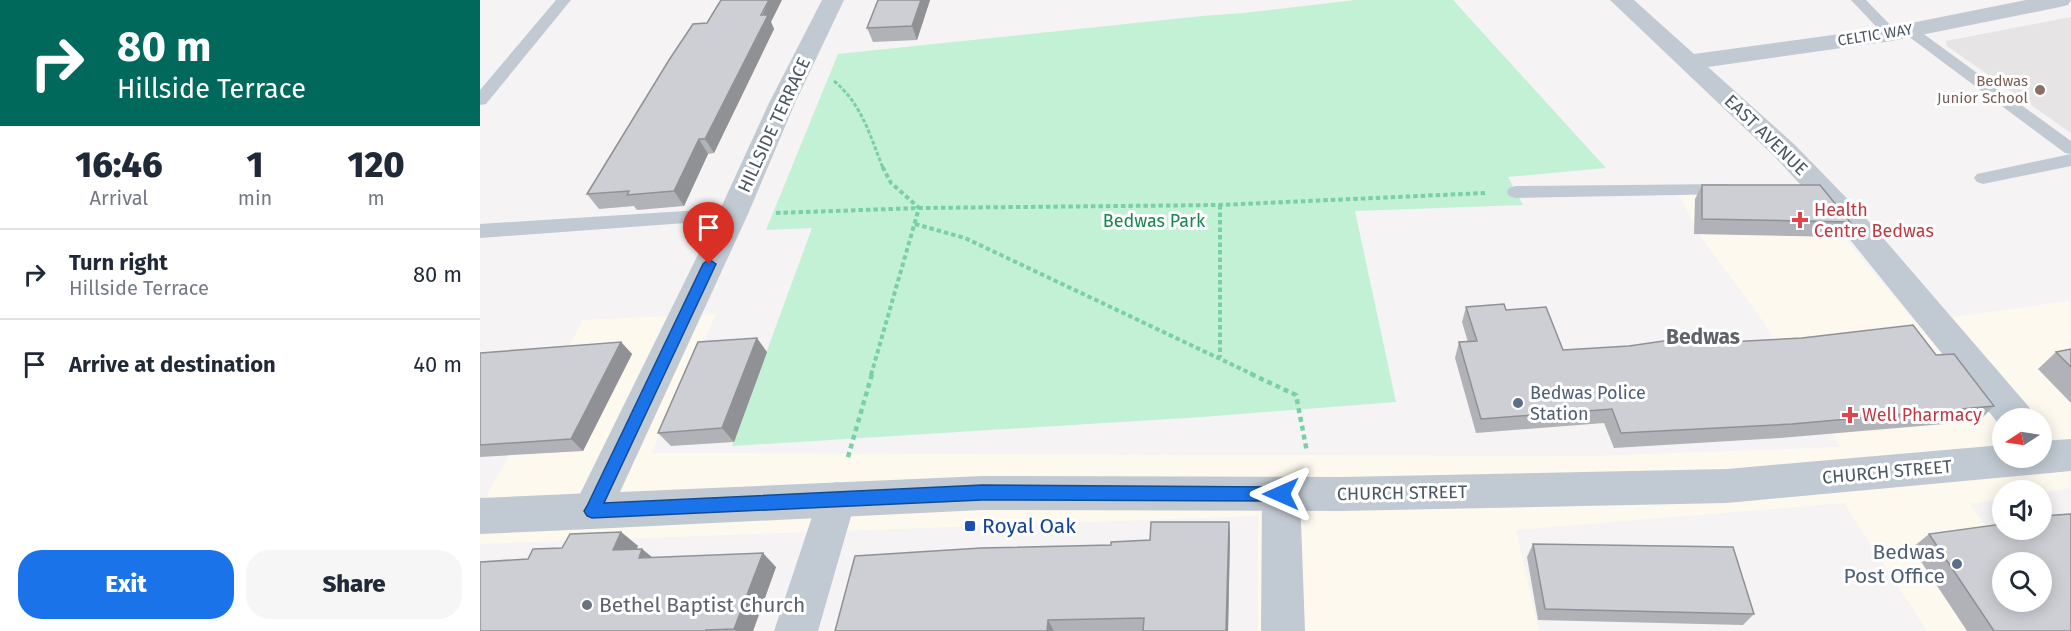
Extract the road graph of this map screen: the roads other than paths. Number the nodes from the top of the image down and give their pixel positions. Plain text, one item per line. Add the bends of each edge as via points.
1 (564, 0) edge
2 (833, 0) edge
3 (1621, 0) edge
4 (1858, 0) edge
5 (2060, 0) edge
6 (2019, 3) edge
7 (1900, 32) junction
8 (1689, 62) junction
9 (480, 100) edge
10 (2071, 149) edge
11 (2071, 160) edge
12 (1983, 178) dead end
13 (1738, 190) edge
14 (1516, 192) road end
15 (733, 214) junction
16 (480, 231) edge
17 (2008, 408) edge
18 (2054, 454) edge
19 (1299, 494) junction
20 (837, 499) junction
21 (592, 511) junction
22 (480, 516) edge
23 (796, 631) edge
24 (1283, 631) edge

1 - 9 lane
2 - 15 street, HILLSIDE TERRACE
3 - 8 street, EAST AVENUE
4 - 7 lane
5 - 6 street, CELTIC WAY
6 - 7 street, CELTIC WAY
7 - 8 street, CELTIC WAY
7 - 10 lane
8 - 17 street, EAST AVENUE via 1785,151 1805,188 1854,224
11 - 12 lane
13 - 14 lane
15 - 16 lane
15 - 21 street, HILLSIDE TERRACE
18 - 19 street, CHURCH STREET via 1726,486
19 - 20 street, CHURCH STREET via 982,493
19 - 24 street
20 - 21 street, CHURCH STREET
20 - 23 street
21 - 22 street, CHURCH STREET

